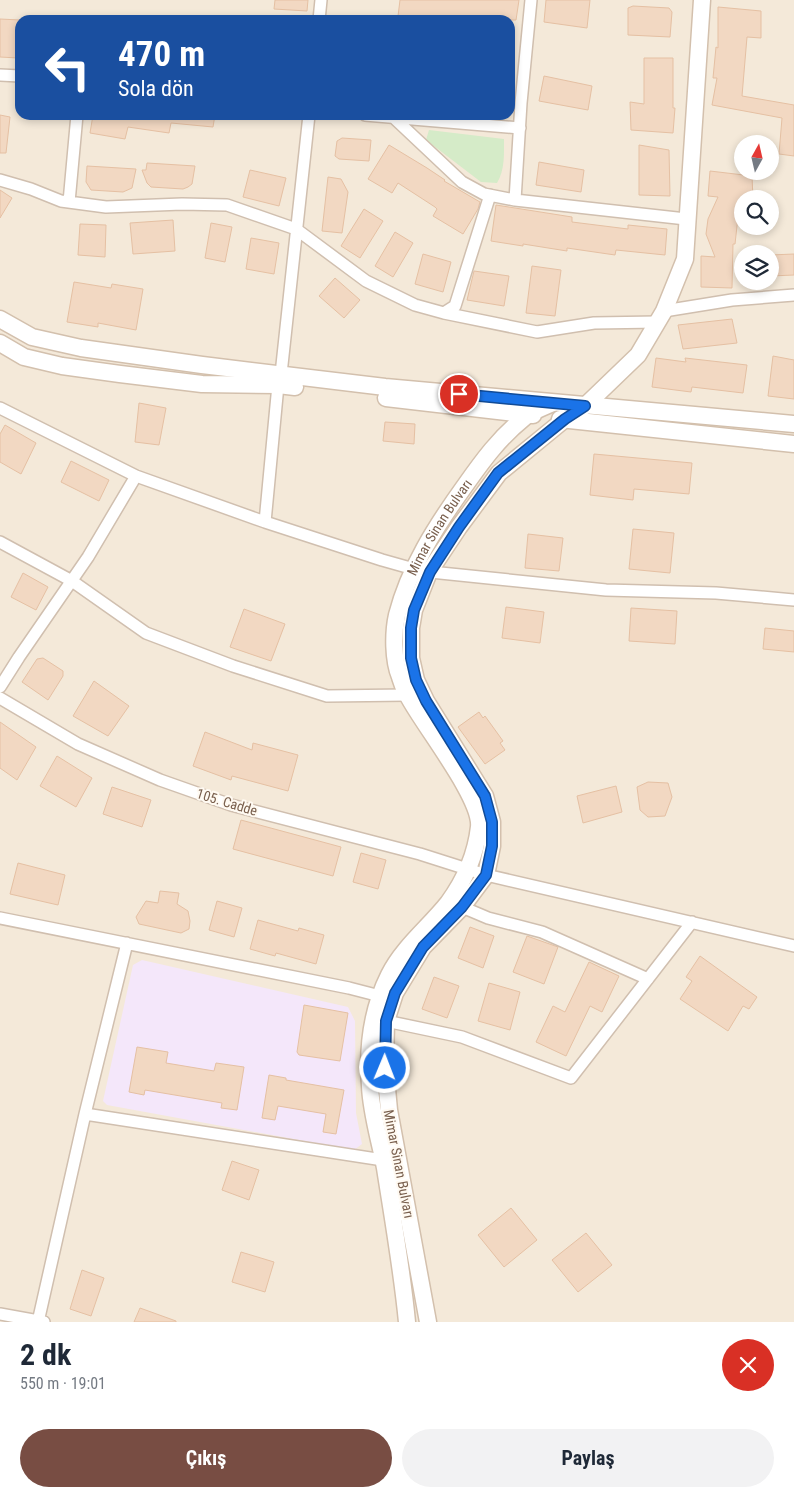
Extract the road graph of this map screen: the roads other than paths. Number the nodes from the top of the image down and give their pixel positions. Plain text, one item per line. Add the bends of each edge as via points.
1 (321, 0) edge
2 (531, 0) edge
3 (702, 0) edge
4 (320, 15) edge
5 (0, 75) edge
6 (15, 76) edge
7 (77, 120) edge
8 (308, 120) edge
9 (396, 120) edge
10 (428, 120) edge
11 (520, 128) junction
12 (0, 180) edge
13 (490, 195) junction
14 (516, 200) junction
15 (69, 202) junction
16 (686, 219) junction
17 (296, 229) junction
18 (794, 295) edge
19 (444, 313) junction
20 (661, 317) junction
21 (0, 319) edge
22 (0, 344) edge
23 (280, 380) junction
24 (553, 403) junction
25 (585, 406) junction
26 (0, 408) edge
27 (527, 415) junction
28 (565, 419) junction
29 (794, 424) edge
30 (794, 444) edge
31 (136, 476) junction
32 (265, 522) junction
33 (0, 542) edge
34 (422, 570) junction
35 (72, 581) junction
36 (794, 600) edge
37 (0, 687) edge
38 (407, 695) junction
39 (0, 698) edge
40 (468, 870) junction
41 (486, 875) junction
42 (462, 907) junction
43 (0, 918) edge
44 (692, 922) junction
45 (127, 943) junction
46 (794, 946) edge
47 (648, 979) junction
48 (380, 996) junction
49 (386, 1021) junction
50 (85, 1114) junction
51 (383, 1160) junction
52 (0, 1314) edge
53 (41, 1321) edge
54 (408, 1322) edge
55 (428, 1322) edge

1 - 4 street
2 - 11 street
3 - 16 main road, Mimar Sinan Bulvarı
5 - 6 street
7 - 15 street
8 - 17 street
9 - 13 street via 462,182
10 - 11 street
11 - 14 street
12 - 15 street
13 - 14 street
13 - 19 street via 455,306
14 - 16 street
15 - 17 street via 106,207 227,205
16 - 20 main road, Mimar Sinan Bulvarı via 684,259
17 - 19 street via 366,281 415,305
17 - 23 street
18 - 20 street via 732,300
19 - 20 street via 537,332
20 - 25 main road, Mimar Sinan Bulvarı via 638,355
21 - 23 main road via 32,337 81,348
22 - 23 main road via 24,357 101,372 202,384
23 - 24 main road
23 - 27 main road
23 - 32 street
24 - 25 main road
24 - 27 main road, Mimar Sinan Bulvarı
25 - 28 main road, Mimar Sinan Bulvarı
25 - 29 main road
26 - 31 street
27 - 28 main road
27 - 34 main road, Mimar Sinan Bulvarı via 493,447 438,523
28 - 30 main road
28 - 34 main road, Mimar Sinan Bulvarı via 498,473 459,527
31 - 32 street
31 - 35 street
32 - 34 street
33 - 35 street
34 - 36 street via 606,590 716,593
34 - 38 main road, Mimar Sinan Bulvarı via 397,617 395,647 398,673
34 - 41 main road, Mimar Sinan Bulvarı via 411,628 411,658 416,680 426,701 485,796 492,822 492,846
35 - 37 street
35 - 38 street via 146,633 233,666 327,696
38 - 40 main road, Mimar Sinan Bulvarı via 476,809 480,824
39 - 40 street, 105. Cadde via 78,744 160,780 231,805 420,854
40 - 41 street, 105. Cadde
40 - 48 main road, Mimar Sinan Bulvarı via 448,902 412,942 390,973
41 - 42 main road, Mimar Sinan Bulvarı
41 - 44 street, 105. Cadde
42 - 47 street via 488,918 542,932
42 - 49 main road, Mimar Sinan Bulvarı via 423,947 395,993
43 - 45 street
44 - 46 street, 105. Cadde
44 - 47 street
45 - 48 street
45 - 50 street
47 - 49 street via 571,1078 462,1037
48 - 51 main road, Mimar Sinan Bulvarı via 370,1045 370,1088
49 - 55 main road, Mimar Sinan Bulvarı via 385,1068 389,1110
50 - 51 street
50 - 53 street
51 - 54 main road, Mimar Sinan Bulvarı
52 - 53 street

